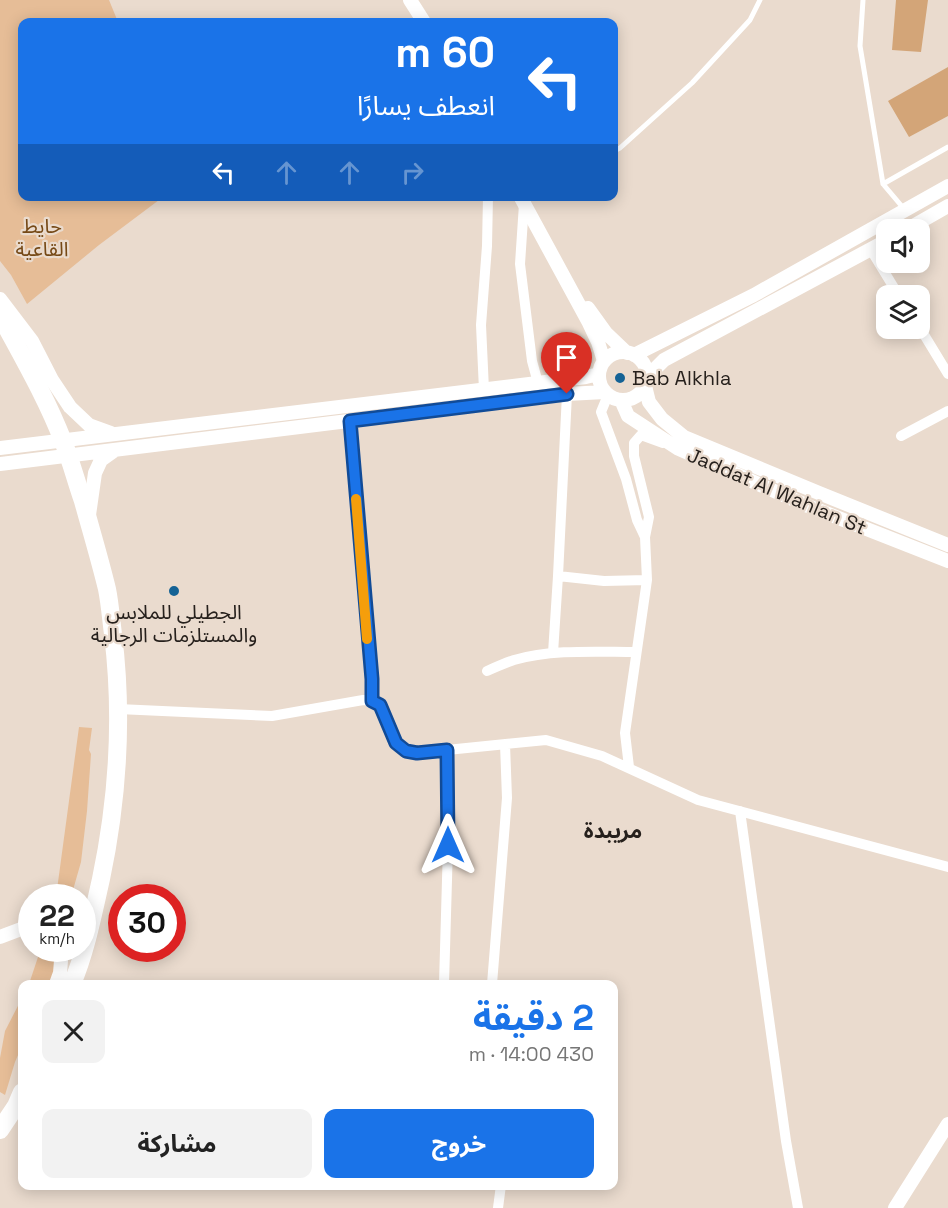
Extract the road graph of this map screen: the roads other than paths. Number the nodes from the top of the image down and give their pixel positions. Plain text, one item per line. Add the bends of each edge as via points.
1 (410, 0) edge
2 (760, 0) edge
3 (863, 0) edge
4 (421, 18) edge
5 (948, 147) edge
6 (618, 149) edge
7 (883, 184) junction
8 (948, 186) edge
9 (488, 201) edge
10 (522, 201) edge
11 (523, 201) edge
12 (948, 206) edge
13 (905, 210) junction
14 (925, 219) edge
15 (876, 247) edge
16 (871, 250) junction
17 (560, 270) junction
18 (892, 285) edge
19 (0, 299) edge
20 (0, 315) edge
21 (927, 339) edge
22 (630, 354) junction
23 (602, 368) junction
24 (948, 374) edge
25 (646, 382) junction
26 (538, 383) junction
27 (484, 390) junction
28 (567, 394) junction
29 (612, 396) junction
30 (948, 411) edge
31 (350, 421) junction
32 (116, 434) junction
33 (901, 436) dead end
34 (1, 448) edge
35 (65, 448) junction
36 (677, 448) junction
37 (116, 449) junction
38 (0, 464) edge
39 (88, 520) junction
40 (645, 537) junction
41 (944, 542) edge
42 (948, 561) edge
43 (558, 576) junction
44 (646, 580) junction
45 (636, 652) junction
46 (553, 653) junction
47 (488, 671) dead end
48 (372, 701) junction
49 (118, 709) junction
50 (505, 744) junction
51 (447, 750) junction
52 (629, 767) junction
53 (740, 811) junction
54 (948, 867) edge
55 (18, 930) edge
56 (0, 937) edge
57 (61, 962) edge
58 (57, 980) edge
59 (73, 980) edge
60 (444, 980) edge
61 (492, 980) edge
62 (18, 1101) edge
63 (948, 1124) edge
64 (0, 1130) edge
65 (500, 1190) edge
66 (498, 1208) edge
67 (798, 1208) edge
68 (896, 1208) edge

1 - 4 street
2 - 6 lane via 750,20 692,83
3 - 7 lane via 860,46
5 - 7 lane
7 - 13 lane
8 - 13 street
9 - 27 street via 481,326
10 - 26 street via 520,264
11 - 17 street
12 - 14 street
13 - 22 street via 754,295
15 - 16 street
16 - 18 street
16 - 25 street via 664,360
17 - 22 street via 606,333
17 - 23 street via 593,333
19 - 32 street via 32,341 70,407 89,425
20 - 35 highway via 37,382
21 - 24 street
22 - 23 street via 614,354
22 - 25 street via 644,364
23 - 26 street via 586,377
23 - 29 street via 602,387
25 - 29 street via 636,397
25 - 41 street, Jaddat Al Wahlan St via 649,402 662,419 684,436
26 - 27 street
27 - 32 street
28 - 29 street
28 - 31 street
28 - 43 street
29 - 36 street, Jaddat Al Wahlan St via 639,425
29 - 40 street via 601,412
30 - 33 street
31 - 37 street
31 - 48 street
32 - 35 street
34 - 35 street
34 - 38 street via 13,457
35 - 37 street
35 - 38 street
35 - 39 highway
36 - 40 street via 641,435 634,443 649,517
36 - 42 street, Jaddat Al Wahlan St via 808,506
37 - 39 street via 101,460 95,474
39 - 49 highway via 107,591
40 - 44 street
43 - 44 street
43 - 46 street
44 - 45 street
45 - 46 street
45 - 52 street via 625,733
46 - 47 street via 514,660
48 - 49 street via 272,716
48 - 51 street via 380,705 396,743 406,751
49 - 59 highway via 118,763 107,850
50 - 51 street
50 - 52 street via 546,740
50 - 61 street via 507,798
51 - 60 street
52 - 53 street via 698,800
53 - 54 street
53 - 67 street
55 - 56 street
57 - 58 street
62 - 64 highway
63 - 68 street
65 - 66 street

